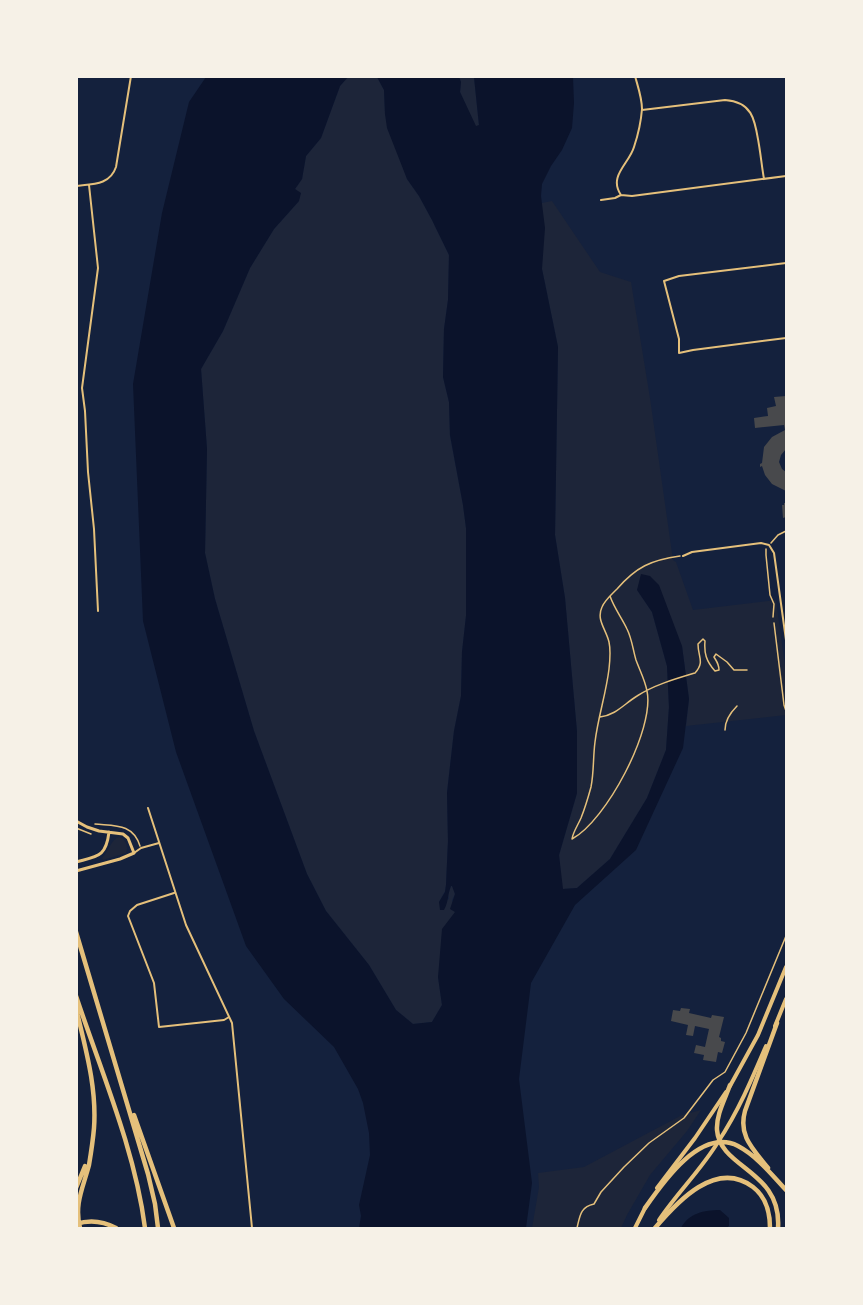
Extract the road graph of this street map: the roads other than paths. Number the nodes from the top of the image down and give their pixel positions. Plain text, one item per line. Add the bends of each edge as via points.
1 (130, 76) edge
2 (635, 76) edge
3 (642, 110) junction
4 (786, 176) edge
5 (764, 179) junction
6 (89, 185) junction
7 (76, 186) edge
8 (621, 195) junction
9 (601, 200) dead end
10 (786, 263) edge
11 (786, 338) edge
12 (76, 388) edge
13 (82, 388) junction
14 (683, 556) road end
15 (786, 599) edge
16 (781, 600) junction
17 (98, 611) dead end
18 (786, 640) edge
19 (148, 808) dead end
20 (76, 821) edge
21 (109, 832) junction
22 (159, 843) junction
23 (134, 853) junction
24 (76, 862) edge
25 (76, 871) edge
26 (175, 893) junction
27 (76, 932) edge
28 (786, 967) edge
29 (76, 996) edge
30 (786, 999) edge
31 (76, 1008) edge
32 (229, 1017) junction
33 (777, 1023) junction
34 (116, 1064) junction
35 (730, 1085) junction
36 (93, 1140) junction
37 (719, 1142) junction
38 (781, 1184) junction
39 (76, 1188) edge
40 (786, 1190) edge
41 (645, 1208) junction
42 (76, 1224) edge
43 (80, 1228) edge
44 (116, 1228) edge
45 (145, 1228) edge
46 (158, 1228) edge
47 (174, 1228) edge
48 (252, 1228) edge
49 (635, 1228) edge
50 (654, 1228) edge
51 (770, 1228) edge
52 (778, 1228) edge

1 - 6 street via 114,173 105,182
2 - 3 street
3 - 5 street via 725,100 742,105 755,121
3 - 8 street via 633,148 617,178
4 - 5 street
5 - 8 street
6 - 7 street
6 - 13 street via 98,268
8 - 9 street
10 - 11 street via 664,281 679,353
12 - 13 street
13 - 17 street
14 - 16 street via 769,545 774,553
15 - 16 street
16 - 18 street
19 - 22 street
20 - 21 street
21 - 23 street via 126,836
21 - 24 street via 102,854
22 - 23 street
22 - 26 street
23 - 25 street
26 - 32 street
26 - 32 street via 137,905 128,916 154,983 159,1027
27 - 34 highway
28 - 35 main road via 758,1035
29 - 45 highway via 128,1153
30 - 33 main road
31 - 36 highway via 93,1085
32 - 48 street
33 - 37 main road
33 - 38 highway via 742,1126 750,1146
34 - 46 highway via 150,1181
34 - 47 highway
35 - 37 highway via 717,1123
35 - 41 main road
36 - 39 highway
36 - 43 highway via 78,1204
37 - 38 highway via 742,1148
37 - 41 highway via 703,1146 690,1156
37 - 50 main road
37 - 52 highway via 772,1195
38 - 40 highway
41 - 49 main road
42 - 44 highway via 100,1222
50 - 51 highway via 692,1191 725,1178 743,1181 760,1194 769,1211

